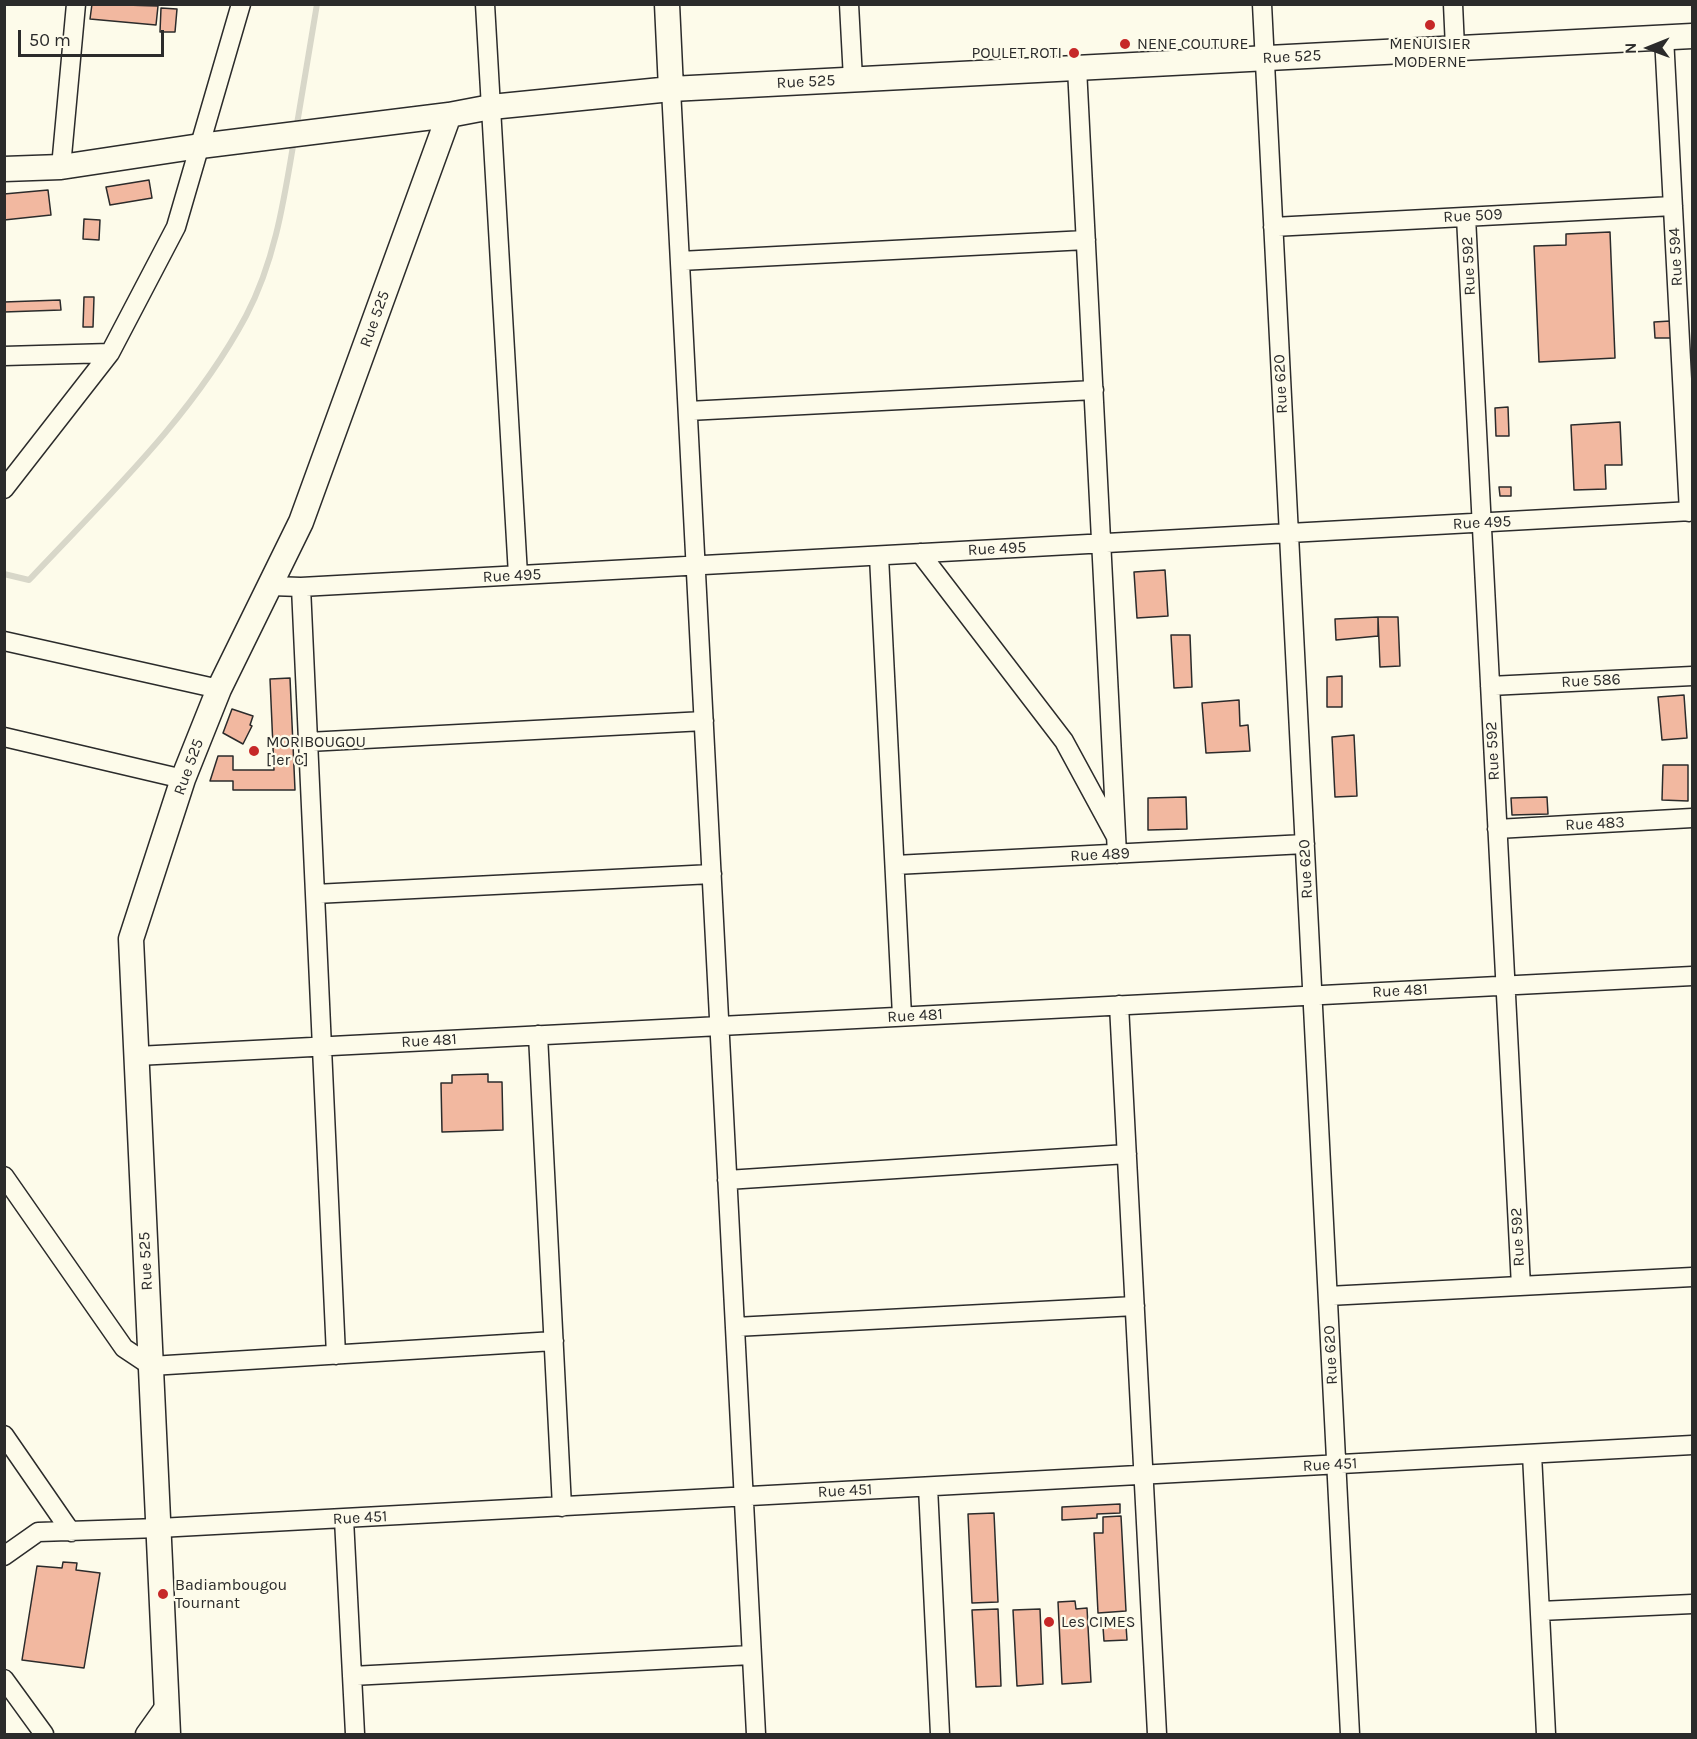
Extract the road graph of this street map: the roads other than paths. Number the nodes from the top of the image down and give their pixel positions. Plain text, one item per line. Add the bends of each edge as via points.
1 (76, 4) edge
2 (241, 4) edge
3 (485, 4) edge
4 (667, 4) edge
5 (849, 4) edge
6 (1262, 4) edge
7 (1453, 4) edge
8 (1692, 36) edge
9 (1664, 37) junction
10 (1455, 48) junction
11 (1264, 58) junction
12 (1077, 68) junction
13 (853, 79) junction
14 (671, 89) junction
15 (491, 107) junction
16 (449, 115) junction
17 (200, 146) junction
18 (61, 167) junction
19 (4, 169) edge
20 (1673, 206) junction
21 (1466, 217) junction
22 (1273, 227) junction
23 (1086, 240) junction
24 (680, 261) junction
25 (110, 352) junction
26 (4, 356) edge
27 (1094, 390) junction
28 (688, 411) junction
29 (4, 489) edge
30 (1690, 512) edge
31 (1482, 523) junction
32 (1289, 533) junction
33 (1102, 544) junction
34 (920, 553) junction
35 (879, 556) junction
36 (696, 566) junction
37 (518, 576) junction
38 (271, 586) junction
39 (301, 587) junction
40 (4, 641) edge
41 (1692, 676) edge
42 (1490, 686) junction
43 (219, 689) junction
44 (704, 721) junction
45 (4, 737) edge
46 (308, 742) junction
47 (183, 779) junction
48 (1692, 818) edge
49 (1497, 829) junction
50 (1305, 844) junction
51 (1117, 847) junction
52 (895, 866) junction
53 (711, 874) junction
54 (315, 894) junction
55 (1692, 976) edge
56 (1506, 985) junction
57 (1312, 995) junction
58 (1119, 1005) junction
59 (902, 1016) junction
60 (719, 1026) junction
61 (538, 1035) junction
62 (322, 1047) junction
63 (137, 1056) junction
64 (1127, 1155) junction
65 (4, 1176) edge
66 (727, 1180) junction
67 (1692, 1277) edge
68 (1521, 1286) junction
69 (1328, 1296) junction
70 (1135, 1306) junction
71 (735, 1327) junction
72 (554, 1341) junction
73 (336, 1354) junction
74 (151, 1366) junction
75 (4, 1435) edge
76 (1692, 1445) edge
77 (1532, 1454) junction
78 (1336, 1465) junction
79 (1143, 1475) junction
80 (928, 1487) junction
81 (743, 1497) junction
82 (562, 1507) junction
83 (344, 1519) junction
84 (159, 1528) junction
85 (71, 1532) junction
86 (4, 1556) edge
87 (1692, 1604) edge
88 (1540, 1611) junction
89 (752, 1655) junction
90 (352, 1676) junction
91 (4, 1679) edge
92 (167, 1702) junction
93 (44, 1734) edge
94 (145, 1734) edge
95 (168, 1734) edge
96 (355, 1734) edge
97 (756, 1734) edge
98 (940, 1734) edge
99 (1157, 1734) edge
100 (1350, 1734) edge
101 (1546, 1734) edge

1 - 18 street
2 - 17 street
3 - 15 street
4 - 14 main road
5 - 13 street
6 - 11 street, Rue 620
7 - 10 street
8 - 9 main road, Rue 525
9 - 10 main road, Rue 525
9 - 20 street, Rue 594
10 - 11 main road, Rue 525
11 - 12 main road, Rue 525
11 - 22 street, Rue 620
12 - 13 main road, Rue 525
12 - 23 street
13 - 14 main road, Rue 525
14 - 15 main road, Rue 525
14 - 24 street
15 - 16 main road, Rue 525
15 - 37 street
16 - 17 main road
16 - 38 main road, Rue 525 via 301,522
17 - 18 main road
17 - 25 street via 176,227
18 - 19 main road
20 - 21 street, Rue 509
20 - 30 street, Rue 594
21 - 22 street, Rue 509
21 - 31 street, Rue 592
22 - 32 street, Rue 620
23 - 24 street
23 - 27 street
24 - 28 street
25 - 26 street
25 - 29 street
27 - 28 street
27 - 33 street
28 - 36 street
30 - 31 street, Rue 495
31 - 32 street, Rue 495
31 - 42 street, Rue 592
32 - 33 street, Rue 495
32 - 50 street, Rue 620
33 - 34 street, Rue 495
33 - 51 street
34 - 35 street, Rue 495
34 - 51 street via 1064,741
35 - 36 street, Rue 495
35 - 52 street
36 - 37 street, Rue 495
36 - 44 street
37 - 39 street, Rue 495
38 - 39 street, Rue 495
38 - 43 main road, Rue 525
39 - 46 street
40 - 43 street
41 - 42 street, Rue 586
42 - 49 street, Rue 592
43 - 47 main road, Rue 525
44 - 46 street
44 - 53 street
45 - 47 street
46 - 54 street
47 - 63 main road, Rue 525 via 131,939
48 - 49 street, Rue 483
49 - 56 street, Rue 592
50 - 51 street, Rue 489
50 - 57 street, Rue 620
51 - 52 street, Rue 489
52 - 59 street
53 - 54 street
53 - 60 street
54 - 62 street
55 - 56 street, Rue 481
56 - 57 street, Rue 481
56 - 68 street, Rue 592
57 - 58 street, Rue 481
57 - 69 street, Rue 620
58 - 59 street, Rue 481
58 - 64 street
59 - 60 street, Rue 481
60 - 61 street, Rue 481
60 - 66 street
61 - 62 street, Rue 481
61 - 72 street
62 - 63 street, Rue 481
62 - 73 street
63 - 74 main road, Rue 525
64 - 66 street
64 - 70 street
65 - 74 street via 124,1348
66 - 71 street
67 - 68 street
68 - 69 street
69 - 78 street, Rue 620
70 - 71 street
70 - 79 street
71 - 81 street
72 - 73 street
72 - 82 street
73 - 74 street
74 - 84 main road, Rue 525
75 - 85 street
76 - 77 street, Rue 451
77 - 78 street, Rue 451
77 - 88 street
78 - 79 street, Rue 451
78 - 100 street, Rue 620
79 - 80 street, Rue 451
79 - 99 street
80 - 81 street, Rue 451
80 - 98 street
81 - 82 street, Rue 451
81 - 89 street
82 - 83 street, Rue 451
83 - 84 street, Rue 451
83 - 90 street
84 - 85 street, Rue 451
84 - 92 main road, Rue 525
85 - 86 street, Rue 451 via 38,1532
87 - 88 street
88 - 101 street
89 - 90 street
89 - 97 street
90 - 96 street
91 - 93 street
92 - 94 street
92 - 95 main road, Rue 525

